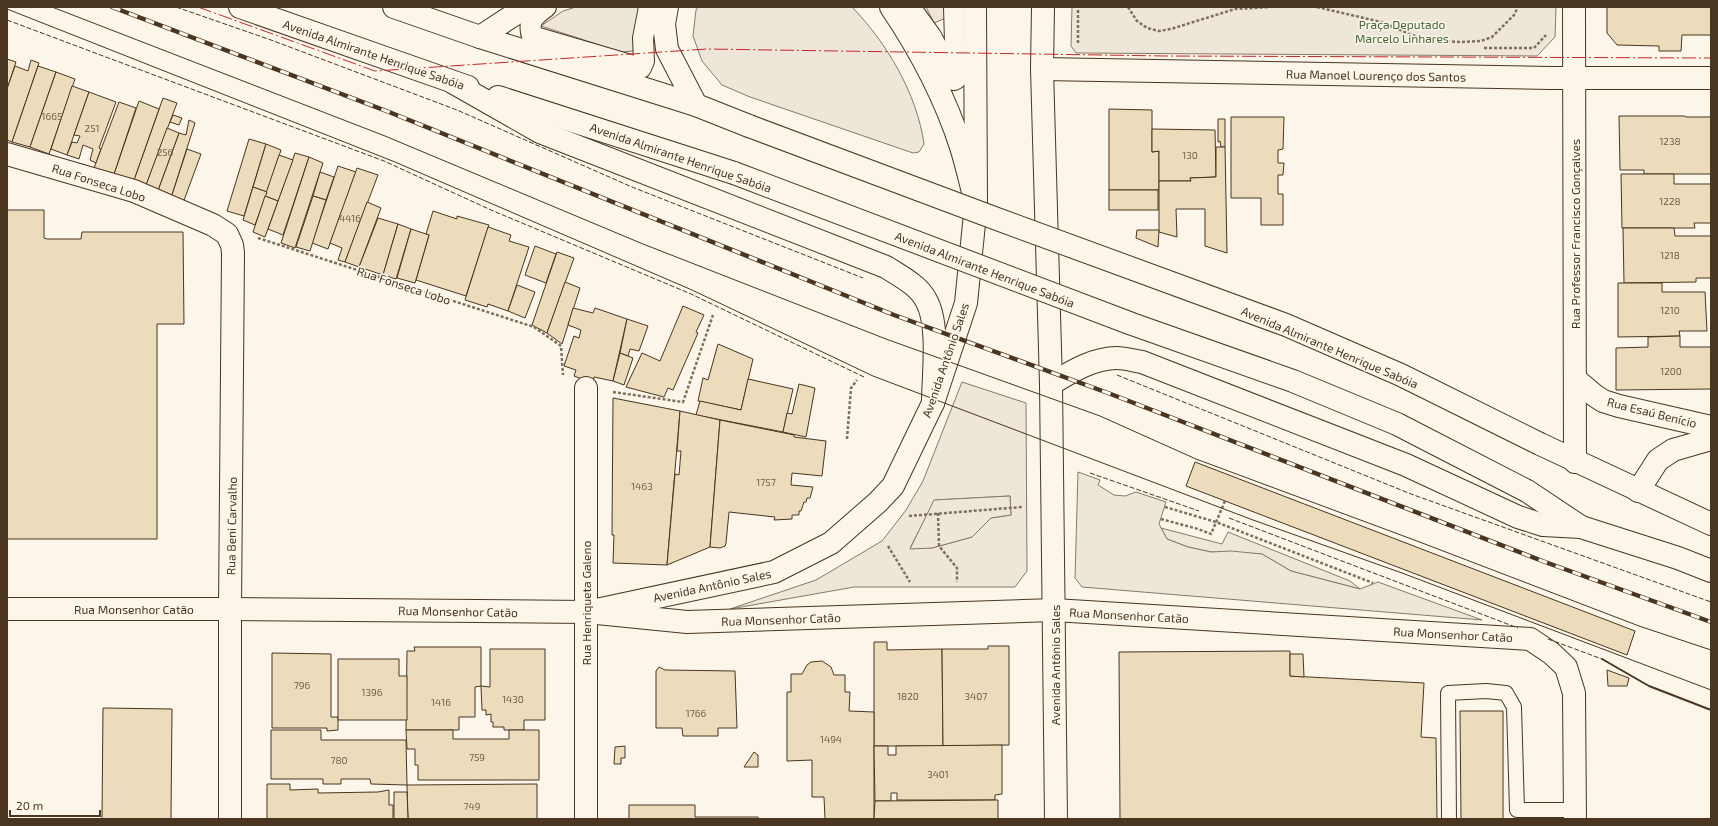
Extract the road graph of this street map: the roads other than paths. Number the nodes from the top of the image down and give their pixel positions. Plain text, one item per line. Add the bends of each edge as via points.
1 (240, 7) edge
2 (394, 7) edge
3 (526, 7) edge
4 (546, 7) edge
5 (649, 7) edge
6 (667, 7) edge
7 (891, 7) edge
8 (910, 7) edge
9 (954, 7) edge
10 (975, 7) edge
11 (1043, 7) edge
12 (1574, 7) edge
13 (480, 37) junction
14 (1042, 69) junction
15 (1575, 78) junction
16 (1711, 78) edge
17 (454, 83) junction
18 (696, 105) junction
19 (7, 154) edge
20 (976, 204) junction
21 (227, 234) joint
22 (1575, 379) junction
23 (1051, 384) junction
24 (586, 388) road end
25 (933, 403) junction
26 (1711, 427) edge
27 (1711, 439) edge
28 (1575, 462) junction
29 (1638, 491) junction
30 (1711, 524) edge
31 (1581, 527) junction
32 (1711, 571) edge
33 (7, 609) edge
34 (230, 609) junction
35 (1054, 610) junction
36 (586, 612) junction
37 (1517, 814) edge
38 (1575, 814) edge
39 (230, 819) edge
40 (586, 819) edge
41 (1056, 819) edge
42 (1449, 819) edge

1 - 17 main road, Avenida Almirante Henrique Sabóia
2 - 13 main road, Avenida Almirante Henrique Sabóia
3 - 13 main road
4 - 5 street via 534,16 530,28 532,36 641,68 644,61 643,38
6 - 18 main road via 664,24 667,49
7 - 20 main road via 914,42 942,97 961,146
8 - 9 street via 931,36 954,80
10 - 20 main road, Avenida Antônio Sales
11 - 14 main road, Avenida Antônio Sales
12 - 15 main road, Rua Professor Francisco Gonçalves
13 - 18 main road, Avenida Almirante Henrique Sabóia
14 - 15 main road, Rua Manoel Lourenço dos Santos
14 - 23 main road, Avenida Antônio Sales
15 - 16 main road, Rua Manoel Lourenço dos Santos
15 - 22 main road, Rua Professor Francisco Gonçalves
17 - 25 main road via 540,132 886,267 910,282 926,299 934,333
17 - 31 main road, Avenida Almirante Henrique Sabóia, bridge via 734,173 1132,324 1293,380 1397,424 1527,491
18 - 28 main road, Avenida Almirante Henrique Sabóia, bridge via 1004,222 1286,325 1401,375
19 - 21 main road, Rua Fonseca Lobo via 134,191 213,225
20 - 25 main road, Avenida Antônio Sales via 966,303
21 - 34 main road, Rua Beni Carvalho via 233,253
22 - 26 main road, Rua Esaú Benício via 1603,401
22 - 28 main road, Rua Professor Francisco Gonçalves
23 - 31 main road via 1078,368 1098,361 1117,358 1142,362 1406,465 1518,518 1543,524
23 - 35 main road, Avenida Antônio Sales
24 - 36 main road, Rua Henriqueta Galeno
25 - 36 main road, Avenida Antônio Sales via 893,486 831,543 774,572
27 - 29 main road, Rua Esaú Benício via 1673,450 1658,460
28 - 29 main road, Avenida Almirante Henrique Sabóia
29 - 30 main road, Avenida Almirante Henrique Sabóia
31 - 32 main road, Avenida Almirante Henrique Sabóia
33 - 34 main road, Rua Monsenhor Catão
34 - 36 main road, Rua Monsenhor Catão
34 - 39 main road, Rua Beni Carvalho
35 - 36 main road, Rua Monsenhor Catão via 687,622
35 - 38 main road, Rua Monsenhor Catão via 1530,639 1566,667 1574,693
35 - 41 main road, Avenida Antônio Sales
36 - 40 main road, Rua Henriqueta Galeno
37 - 38 lane
37 - 42 lane via 1514,707 1506,693 1448,693

